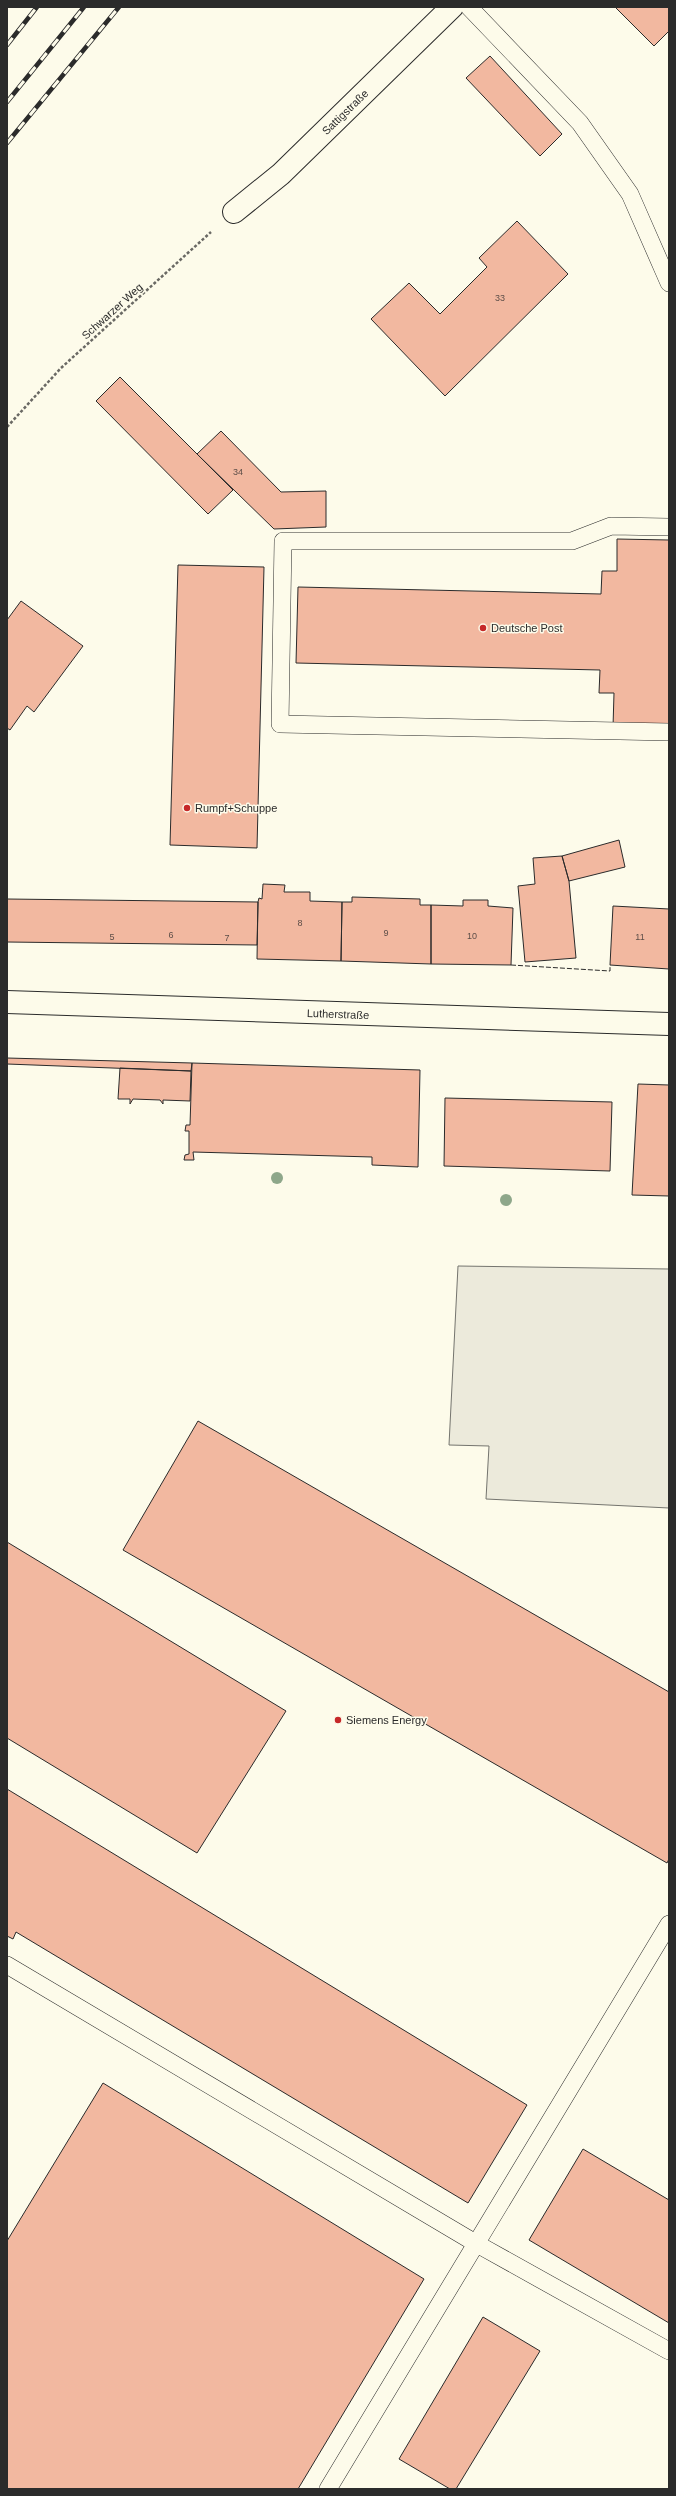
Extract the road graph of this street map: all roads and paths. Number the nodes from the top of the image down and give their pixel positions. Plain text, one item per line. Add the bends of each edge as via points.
1 (452, 7) edge
2 (469, 7) edge
3 (234, 212) joint
4 (669, 283) edge
5 (7, 427) edge
6 (669, 528) edge
7 (669, 732) edge
8 (7, 1002) edge
9 (669, 1024) edge
10 (669, 1924) edge
11 (7, 1965) edge
12 (477, 2244) junction
13 (669, 2351) edge
14 (328, 2489) edge

1 - 3 street, Sattigstraße via 281,174
2 - 4 lane via 580,123 630,194
3 - 5 path, Schwarzer Weg via 61,368
6 - 7 lane via 612,526 572,541 284,541 280,724
8 - 9 street, Lutherstraße
10 - 12 lane
11 - 12 lane
12 - 13 lane
12 - 14 lane

